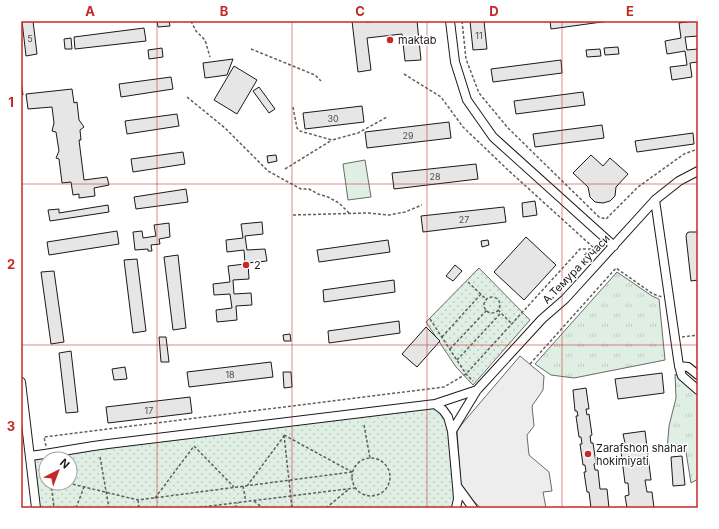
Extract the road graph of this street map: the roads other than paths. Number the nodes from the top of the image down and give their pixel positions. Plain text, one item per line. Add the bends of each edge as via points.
1 (450, 21) edge
2 (698, 171) edge
3 (655, 200) junction
4 (614, 246) junction
5 (679, 366) junction
6 (698, 375) edge
7 (21, 382) edge
8 (477, 390) junction
9 (698, 390) edge
10 (435, 404) junction
11 (452, 431) junction
12 (30, 456) junction
13 (457, 486) junction
14 (36, 508) edge
15 (456, 508) edge
16 (473, 508) edge

1 - 4 street via 455,62 467,100 493,137
2 - 3 street, А.Темура кўчаси
3 - 4 street, А.Темура кўчаси
3 - 5 street
4 - 8 street, А.Темура кўчаси
5 - 6 street via 688,367
5 - 9 street via 682,376
7 - 12 street
8 - 10 street
8 - 11 street, А.Темура кўчаси
10 - 11 street via 448,417
10 - 12 street
11 - 13 street
12 - 14 street
13 - 15 street
13 - 16 street

